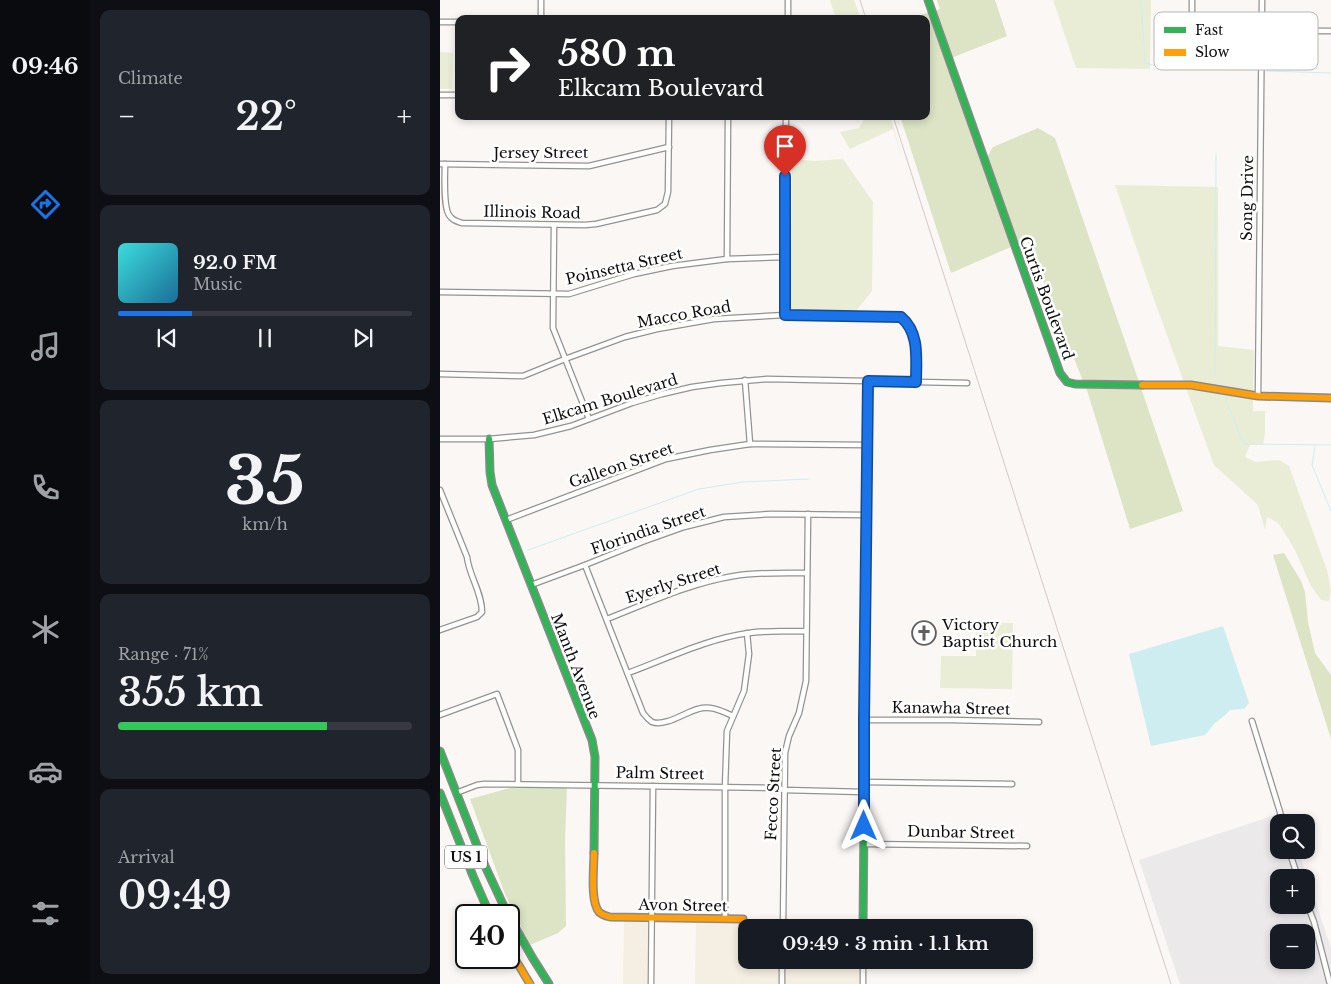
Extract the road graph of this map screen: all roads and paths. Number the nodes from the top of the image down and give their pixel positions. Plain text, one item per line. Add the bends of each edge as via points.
1 (541, 0) edge
2 (788, 0) edge
3 (928, 0) edge
4 (541, 15) edge
5 (788, 15) edge
6 (440, 22) edge
7 (455, 22) edge
8 (1318, 30) edge
9 (1331, 30) edge
10 (1261, 70) edge
11 (440, 95) edge
12 (455, 95) edge
13 (669, 120) edge
14 (728, 120) edge
15 (786, 120) edge
16 (669, 147) junction
17 (443, 164) edge
18 (554, 225) junction
19 (784, 257) junction
20 (727, 259) junction
21 (440, 292) edge
22 (554, 293) junction
23 (785, 315) junction
24 (565, 359) junction
25 (440, 374) edge
26 (745, 380) junction
27 (868, 381) junction
28 (916, 382) junction
29 (967, 383) dead end
30 (1258, 396) junction
31 (1331, 398) edge
32 (589, 419) junction
33 (440, 439) edge
34 (489, 440) junction
35 (750, 444) junction
36 (867, 445) junction
37 (440, 490) edge
38 (808, 514) junction
39 (866, 515) junction
40 (506, 520) junction
41 (585, 566) junction
42 (807, 573) junction
43 (531, 585) junction
44 (607, 619) junction
45 (440, 630) edge
46 (806, 631) junction
47 (747, 633) junction
48 (628, 673) junction
49 (440, 715) edge
50 (733, 716) junction
51 (864, 720) junction
52 (1252, 721) dead end
53 (1039, 722) dead end
54 (440, 751) edge
55 (864, 782) junction
56 (518, 784) junction
57 (1012, 784) dead end
58 (596, 785) junction
59 (653, 786) junction
60 (725, 787) junction
61 (784, 790) junction
62 (864, 792) junction
63 (440, 793) edge
64 (456, 793) junction
65 (1280, 814) edge
66 (864, 844) junction
67 (1028, 846) dead end
68 (485, 904) edge
69 (502, 904) edge
70 (597, 910) joint
71 (1311, 914) edge
72 (652, 918) junction
73 (725, 918) junction
74 (743, 919) edge
75 (783, 919) edge
76 (863, 919) edge
77 (520, 936) edge
78 (520, 967) edge
79 (782, 969) edge
80 (863, 969) edge
81 (530, 984) edge
82 (549, 984) edge
83 (651, 984) edge
84 (782, 984) edge
85 (863, 984) edge
86 (1330, 984) edge

1 - 4 street
2 - 5 street
3 - 30 street, Curtis Boulevard via 1060,373 1067,382 1220,388
6 - 7 street
8 - 9 street
10 - 30 street, Song Drive
11 - 12 street
13 - 16 street
14 - 20 street
15 - 19 street
16 - 17 street, Jersey Street via 589,166
16 - 18 street, Illinois Road via 666,204 657,210 596,224
17 - 18 street, Illinois Road via 446,206 455,221
18 - 22 street
19 - 20 street, Poinsetta Street
19 - 23 street
20 - 22 street, Poinsetta Street via 634,274 569,294
21 - 22 street, Poinsetta Street
22 - 24 street via 554,328
23 - 24 street, Macco Road via 682,324 625,337
23 - 28 street, Macco Road via 901,317 910,326 916,346
24 - 25 street, Macco Road via 524,376
24 - 32 street
26 - 27 street, Elkcam Boulevard
26 - 32 street, Elkcam Boulevard via 662,394
26 - 35 street
27 - 28 street, Elkcam Boulevard
27 - 36 street
28 - 29 street, Elkcam Boulevard
30 - 31 street, Curtis Boulevard
32 - 34 street, Elkcam Boulevard via 551,432
33 - 34 street, Elkcam Boulevard
34 - 40 street, Manth Avenue via 492,485
35 - 36 street, Galleon Street
35 - 40 street, Galleon Street via 666,459
36 - 39 street
37 - 45 street via 467,557 482,602 482,612 477,617
38 - 39 street, Florindia Street
38 - 41 street, Florindia Street via 724,517 684,527
38 - 42 street, Fecco Street
39 - 51 street
40 - 43 street, Manth Avenue
41 - 43 street, Florindia Street
41 - 44 street
42 - 44 street, Eyerly Street via 751,574 706,582
42 - 46 street, Fecco Street
43 - 58 street, Manth Avenue via 592,740
44 - 48 street
46 - 47 street
46 - 61 street, Fecco Street via 806,681 785,753
47 - 48 street via 709,643
47 - 50 street via 749,654 744,691
48 - 50 street via 644,714 654,723 709,708
49 - 56 street via 497,694 518,750
50 - 60 street via 727,731
51 - 53 street, Kanawha Street
51 - 55 street
52 - 65 street
54 - 64 street, US 1
55 - 57 street
55 - 62 street
56 - 58 street, Palm Street
56 - 64 street, Palm Street via 477,785
58 - 59 street, Palm Street
58 - 70 street, Manth Avenue via 594,896
59 - 60 street, Palm Street
59 - 72 street
60 - 61 street, Palm Street
60 - 73 street
61 - 62 street, Palm Street
61 - 75 street, Fecco Street
62 - 66 street
63 - 68 street, US 1
64 - 69 street, US 1
66 - 67 street, Dunbar Street
66 - 76 street
70 - 72 street, Avon Street via 610,917
71 - 86 street
72 - 73 street, Avon Street
72 - 83 street
73 - 74 street, Avon Street
77 - 82 street, US 1
78 - 81 street
79 - 84 street
80 - 85 street

